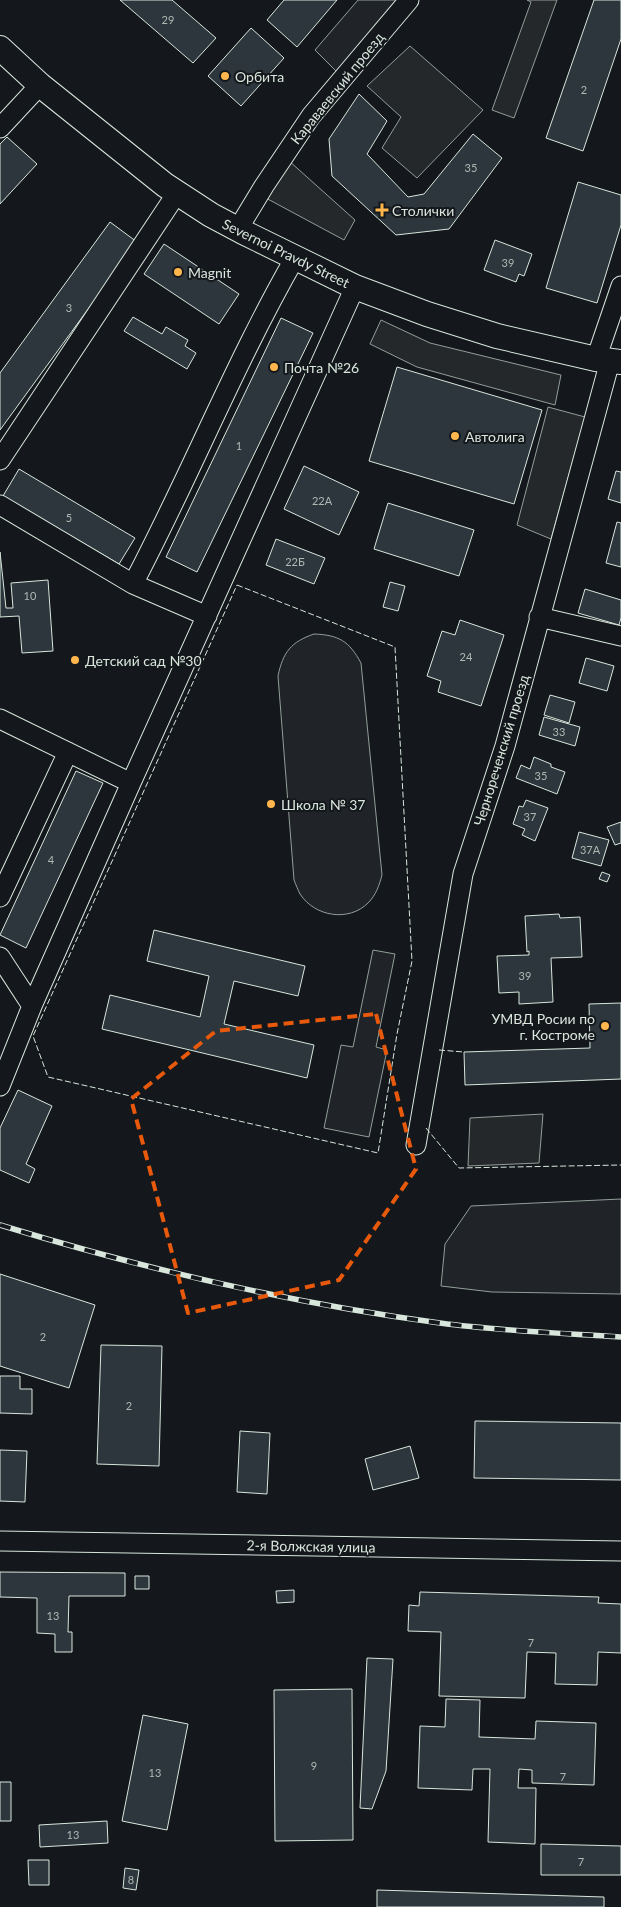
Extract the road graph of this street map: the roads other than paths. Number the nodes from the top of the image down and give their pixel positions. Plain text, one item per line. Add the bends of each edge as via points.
1 (408, 0) edge
2 (0, 48) edge
3 (40, 84) junction
4 (0, 128) edge
5 (178, 193) junction
6 (238, 229) junction
7 (296, 256) junction
8 (621, 286) edge
9 (354, 287) junction
10 (609, 361) edge
11 (0, 460) edge
12 (0, 505) edge
13 (133, 584) junction
14 (207, 616) junction
15 (539, 617) junction
16 (621, 636) edge
17 (0, 718) edge
18 (68, 752) junction
19 (131, 783) junction
20 (0, 897) edge
21 (0, 957) edge
22 (32, 1006) junction
23 (0, 1086) edge
24 (416, 1145) dead end
25 (0, 1541) edge
26 (621, 1551) edge

1 - 6 street, Караваевский проезд via 311,116
2 - 3 main road, Severnoi Pravdy Street
3 - 4 street
3 - 5 main road, Severnoi Pravdy Street
5 - 6 main road, Severnoi Pravdy Street
5 - 11 street
6 - 7 main road, Severnoi Pravdy Street
7 - 9 main road, Severnoi Pravdy Street
7 - 13 street via 271,300
8 - 10 street, Чернореченский проезд
9 - 10 main road, Severnoi Pravdy Street via 497,336
9 - 14 street
10 - 15 street, Чернореченский проезд
12 - 13 street
13 - 14 street
14 - 19 street
15 - 16 street
15 - 24 street, Чернореченский проезд via 505,746 462,874
17 - 18 street
18 - 19 street
18 - 20 street
19 - 22 street
21 - 22 street
22 - 23 street
25 - 26 street, 2-я Волжская улица

